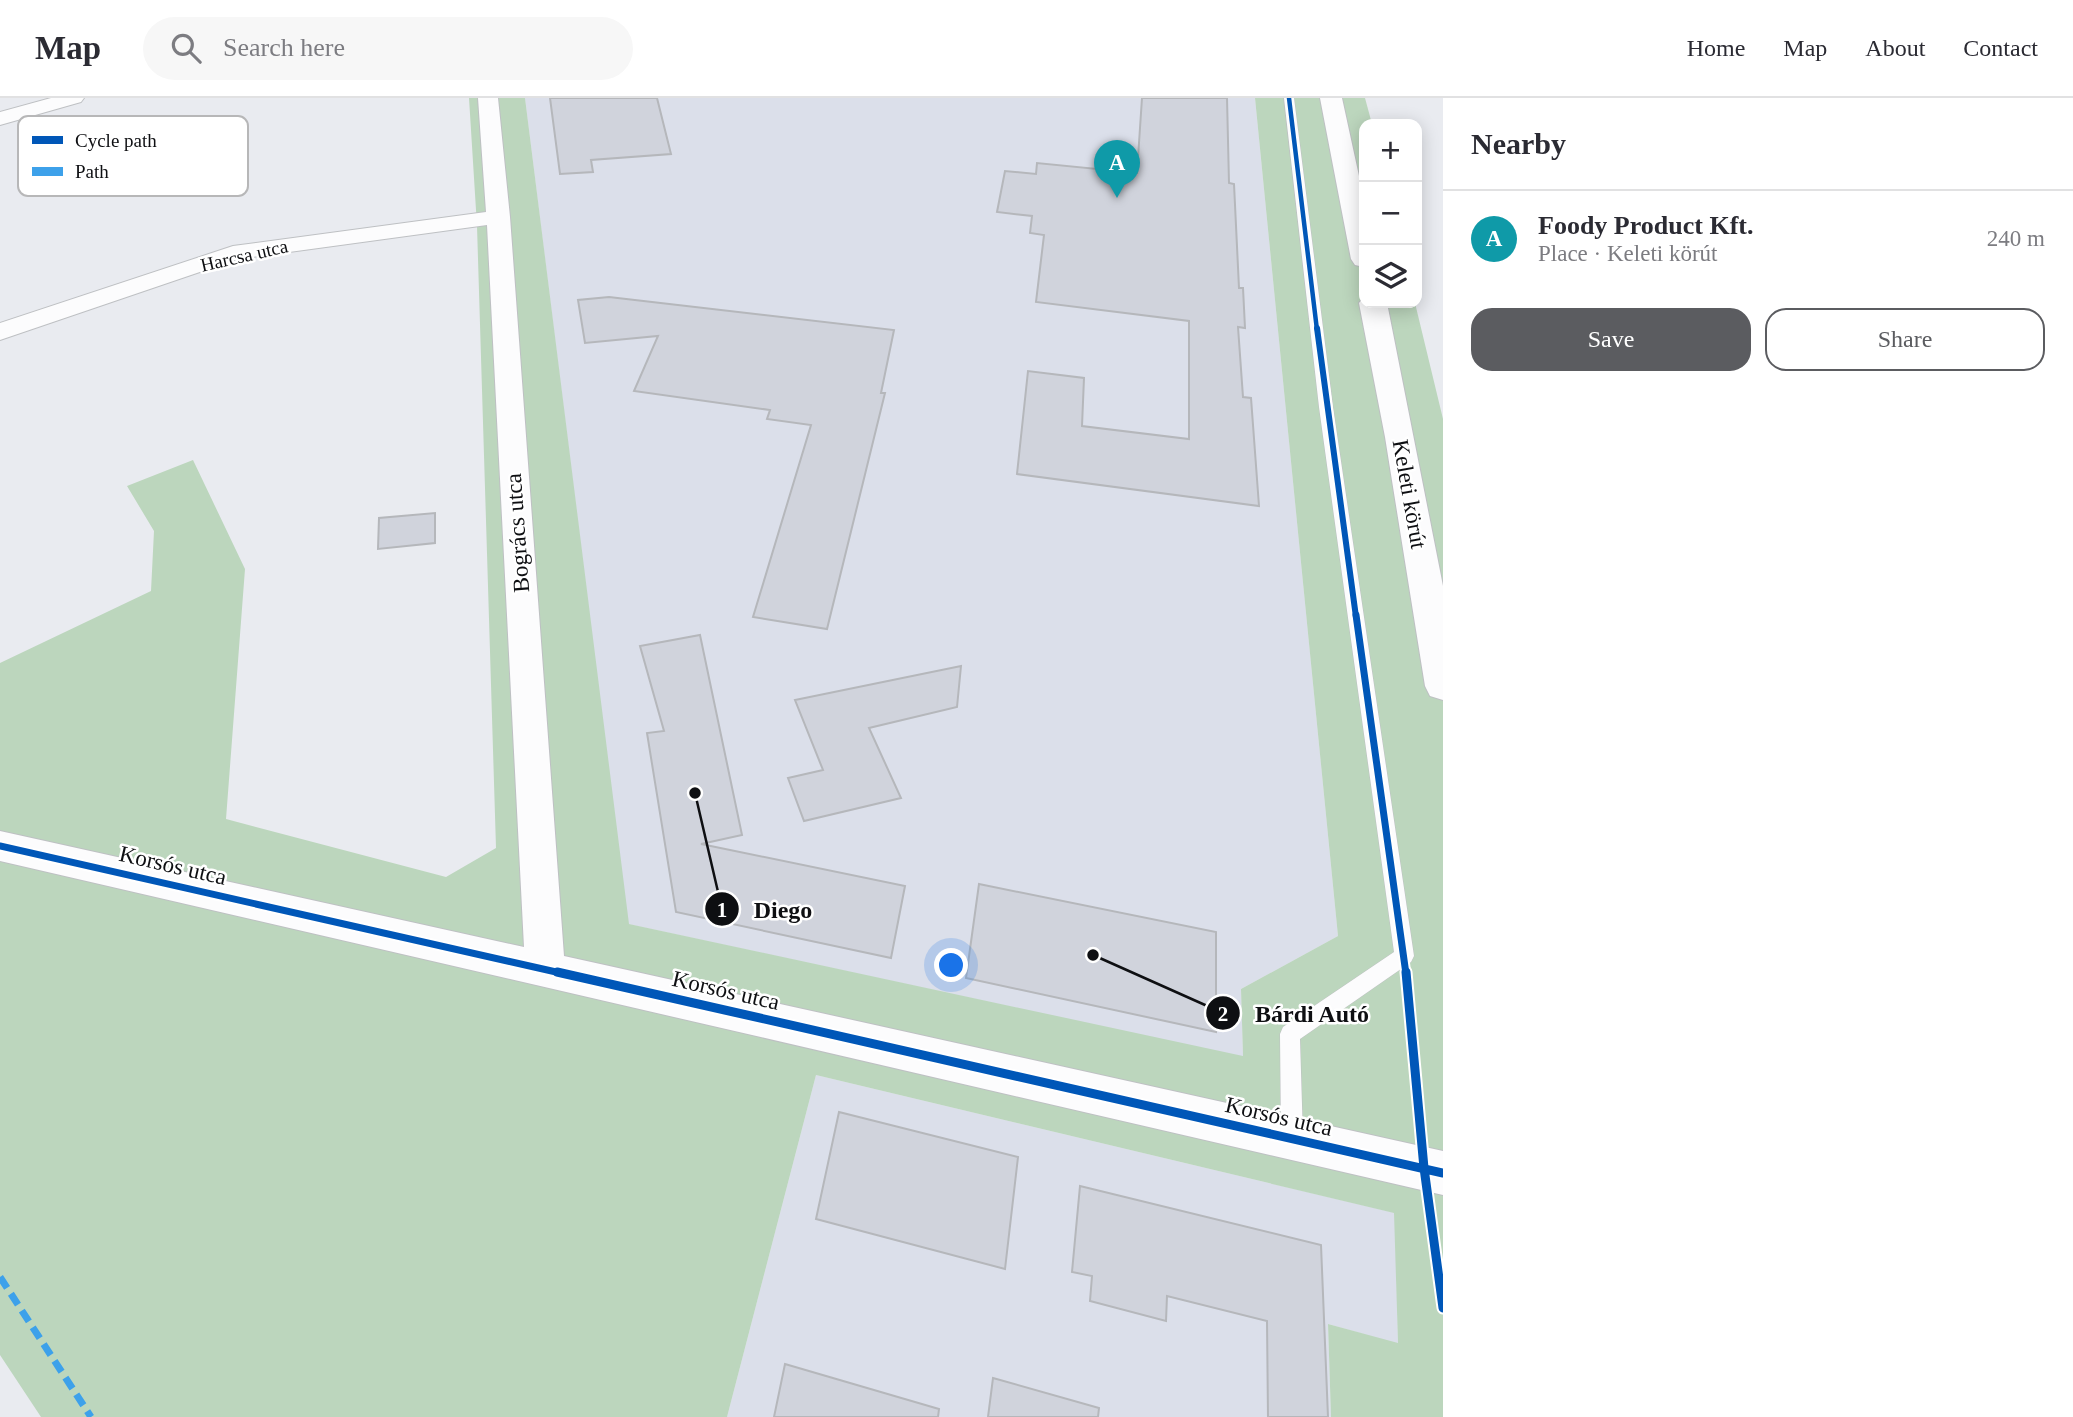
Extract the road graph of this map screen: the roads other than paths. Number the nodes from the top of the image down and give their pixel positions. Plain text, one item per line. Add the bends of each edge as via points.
1 (74, 98) edge
2 (488, 98) edge
3 (1289, 98) edge
4 (1331, 98) edge
5 (0, 119) edge
6 (498, 217) junction
7 (1361, 245) edge
8 (1374, 308) edge
9 (0, 332) edge
10 (1443, 686) edge
11 (0, 846) edge
12 (545, 969) junction
13 (1292, 1138) junction
14 (1443, 1173) edge

1 - 5 street
2 - 6 street, Bogrács utca
3 - 13 lane via 1326,407 1404,956 1290,1034
4 - 7 main road
6 - 9 street, Harcsa utca via 233,253
6 - 12 street, Bogrács utca
8 - 10 main road, Keleti körút
11 - 12 street, Korsós utca
12 - 13 street, Korsós utca
13 - 14 street, Korsós utca

